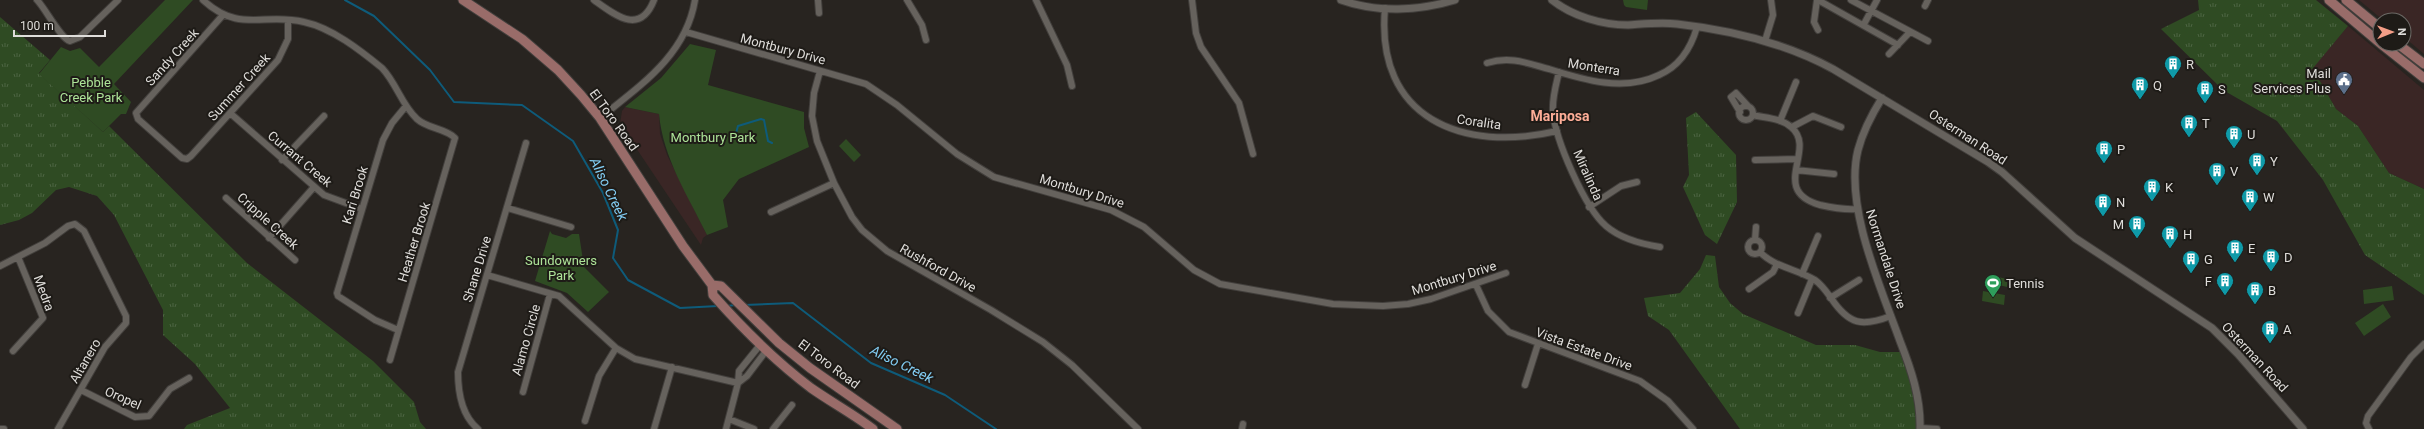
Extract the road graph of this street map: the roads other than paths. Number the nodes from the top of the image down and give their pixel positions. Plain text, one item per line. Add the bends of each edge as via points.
1 (36, 0) edge
2 (118, 0) edge
3 (203, 0) edge
4 (463, 0) edge
5 (594, 0) edge
6 (654, 0) edge
7 (696, 0) edge
8 (818, 0) edge
9 (907, 0) edge
10 (1036, 0) edge
11 (1192, 0) edge
12 (1341, 0) edge
13 (1455, 0) edge
14 (1771, 0) edge
15 (1817, 0) edge
16 (1851, 0) edge
17 (1877, 0) edge
18 (2329, 0) edge
19 (2346, 0) edge
20 (1556, 1) edge
21 (1385, 8) junction
22 (1871, 11) junction
23 (819, 13) dead end
24 (223, 15) junction
25 (288, 20) junction
26 (2372, 21) edge
27 (1864, 24) junction
28 (1697, 27) junction
29 (1818, 30) dead end
30 (686, 32) junction
31 (1910, 32) junction
32 (2372, 36) edge
33 (926, 40) dead end
34 (1766, 41) junction
35 (1928, 41) dead end
36 (1898, 45) junction
37 (2391, 52) edge
38 (2408, 52) edge
39 (1889, 54) dead end
40 (1488, 63) dead end
41 (2424, 64) edge
42 (820, 71) junction
43 (1559, 72) junction
44 (2424, 78) edge
45 (1796, 82) dead end
46 (1072, 86) dead end
47 (1882, 98) junction
48 (406, 106) junction
49 (1748, 106) junction
50 (1740, 112) junction
51 (230, 113) junction
52 (1753, 115) junction
53 (324, 116) dead end
54 (600, 118) junction
55 (1780, 121) junction
56 (1792, 127) junction
57 (1841, 127) dead end
58 (1557, 131) junction
59 (526, 144) dead end
60 (1253, 154) dead end
61 (187, 159) joint
62 (1797, 159) junction
63 (282, 160) junction
64 (1755, 160) dead end
65 (1796, 170) junction
66 (1834, 174) dead end
67 (1637, 182) dead end
68 (834, 183) junction
69 (314, 187) junction
70 (226, 198) dead end
71 (1589, 207) junction
72 (508, 208) junction
73 (362, 209) junction
74 (1857, 209) junction
75 (771, 212) dead end
76 (571, 227) dead end
77 (1756, 227) dead end
78 (1818, 236) dead end
79 (269, 238) junction
80 (1755, 240) junction
81 (1660, 247) dead end
82 (1760, 252) junction
83 (18, 257) junction
84 (295, 260) dead end
85 (1777, 264) junction
86 (0, 266) edge
87 (1506, 273) dead end
88 (1802, 274) junction
89 (487, 275) junction
90 (1812, 279) junction
91 (1859, 280) dead end
92 (1476, 284) junction
93 (712, 285) junction
94 (1749, 289) dead end
95 (550, 294) junction
96 (1830, 298) junction
97 (1798, 313) dead end
98 (1891, 316) junction
99 (398, 330) junction
100 (1538, 344) junction
101 (2424, 344) edge
102 (616, 348) junction
103 (763, 348) junction
104 (12, 351) dead end
105 (390, 360) dead end
106 (744, 363) junction
107 (672, 367) junction
108 (752, 369) junction
109 (189, 378) dead end
110 (738, 383) junction
111 (1525, 385) dead end
112 (81, 390) junction
113 (523, 392) dead end
114 (792, 405) dead end
115 (729, 419) junction
116 (585, 421) dead end
117 (1920, 428) edge
118 (0, 429) edge
119 (4, 429) edge
120 (58, 429) edge
121 (478, 429) edge
122 (654, 429) edge
123 (726, 429) edge
124 (754, 429) edge
125 (773, 429) edge
126 (873, 429) edge
127 (897, 429) edge
128 (1138, 429) edge
129 (1693, 429) edge
130 (1937, 429) edge
131 (2303, 429) edge
132 (2369, 429) edge

1 - 2 street via 65,39 70,41 80,37
3 - 24 street
4 - 54 main road, El Toro Road via 496,20 536,51 558,70
5 - 6 street via 620,18 633,20 647,13
7 - 30 street
8 - 23 street
9 - 33 street via 922,25
10 - 46 street via 1067,64
11 - 60 street via 1196,33 1201,47 1239,103 1247,123
12 - 21 street
13 - 21 street via 1416,8
14 - 34 street via 1773,15
15 - 27 street
15 - 29 street via 1814,24
16 - 22 street
17 - 22 street
18 - 32 main road
19 - 26 main road
20 - 28 street, Osterman Road via 1579,15 1614,24 1676,24
21 - 58 street, Coralita via 1384,42 1394,74 1409,100 1430,118 1455,131 1482,136 1532,137
22 - 27 street
22 - 31 street
24 - 25 street via 240,20
24 - 61 street, Sandy Creek via 136,113 138,119 177,155
25 - 48 street via 305,22 327,30 375,62 389,76
25 - 51 street, Summer Creek via 288,39 278,60
27 - 36 street
28 - 34 street, Osterman Road
28 - 43 street, Monterra via 1693,40 1682,57 1674,66 1651,79 1619,84
30 - 42 street, Montbury Drive
30 - 54 street via 666,63
31 - 35 street
31 - 36 street
34 - 47 street, Osterman Road via 1810,56
36 - 39 street
37 - 44 main road
38 - 41 main road
40 - 43 street, Monterra via 1510,58
42 - 68 street, Rushford Drive via 814,93 813,128
42 - 92 street, Montbury Drive via 854,80 875,90 957,154 994,177 1111,210 1127,217 1144,227 1194,270 1220,284 1349,306 1408,304
43 - 58 street, Miralinda via 1553,104
45 - 55 street
47 - 74 street, Normandale Drive via 1868,122 1858,150 1854,178
47 - 131 street, Osterman Road via 1988,162 2075,238 2212,328
48 - 73 street, Kari Brook via 386,132
48 - 99 street, Heather Brook via 419,120 450,133 455,138 455,144
49 - 50 street via 1744,106
49 - 50 street via 1736,93 1731,97
49 - 52 street via 1752,109
50 - 52 street via 1744,120
51 - 61 street, Summer Creek
51 - 63 street, Currant Creek
52 - 55 street
53 - 63 street
54 - 93 main road, El Toro Road via 683,246
55 - 56 street
56 - 57 street via 1813,116
56 - 62 street via 1798,139
58 - 71 street, Miralinda
59 - 72 street, Shane Drive
62 - 64 street
62 - 65 street
63 - 69 street, Currant Creek
65 - 66 street
65 - 74 street via 1796,187 1804,200 1844,210
67 - 71 street via 1621,186
68 - 75 street
68 - 128 street, Rushford Drive via 862,230 887,251 1043,342 1072,365
69 - 73 street, Currant Creek via 333,199
69 - 79 street
70 - 79 street, Cripple Creek
71 - 81 street, Miralinda via 1616,233 1629,240
72 - 76 street
72 - 89 street, Shane Drive
73 - 99 street, Kari Brook via 338,296 375,320
74 - 98 street, Normandale Drive
77 - 80 street
78 - 88 street
79 - 84 street, Cripple Creek
80 - 82 street via 1762,245
80 - 82 street via 1750,241 1748,248 1753,253
82 - 85 street
83 - 86 street
83 - 104 street, Medra via 43,318
83 - 112 street, Altanero via 75,224 84,231 126,316 126,323 105,347
85 - 88 street
85 - 94 street via 1773,272
87 - 92 street, Montbury Drive
88 - 90 street
89 - 95 street
89 - 121 street, Shane Drive via 458,372 461,401 467,416
90 - 96 street via 1822,286
90 - 97 street
91 - 96 street
92 - 100 street, Vista Estate Drive via 1484,303 1499,324 1509,332
93 - 103 main road via 713,295
93 - 127 main road, El Toro Road via 721,286 810,368
95 - 102 street via 567,301
95 - 113 street, Alamo Circle
96 - 98 street via 1840,311 1855,321 1869,323
98 - 117 street, Normandale Drive via 1915,384
99 - 105 street, Heather Brook
100 - 111 street
100 - 129 street, Vista Estate Drive via 1640,381 1668,401
101 - 132 street via 2411,357 2366,420
102 - 107 street via 635,359
102 - 116 street via 599,376
103 - 106 street
103 - 108 street
103 - 126 main road via 811,388
106 - 108 street
106 - 110 street via 739,372
107 - 110 street
107 - 122 street
108 - 110 street
109 - 112 street, Oropel via 170,389 149,416 144,418 135,417
110 - 115 street
112 - 120 street, Altanero
114 - 125 street
115 - 123 street
115 - 124 street
117 - 130 street
118 - 119 street

